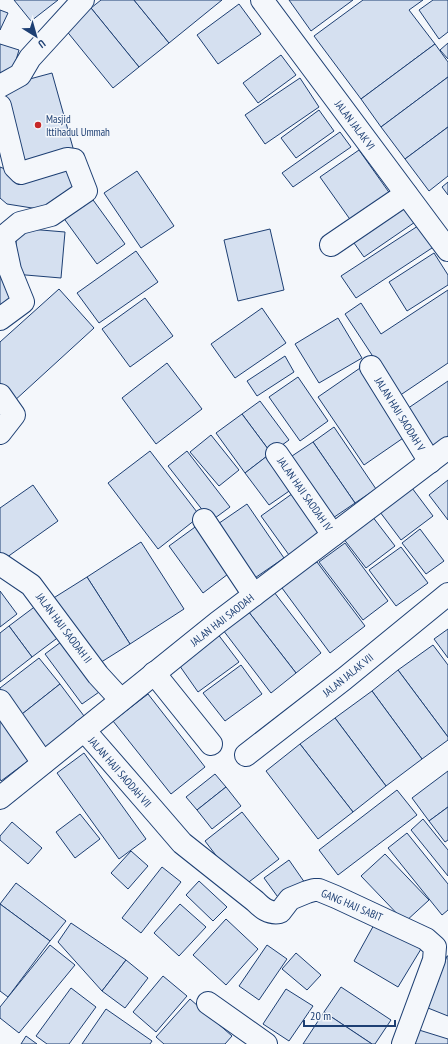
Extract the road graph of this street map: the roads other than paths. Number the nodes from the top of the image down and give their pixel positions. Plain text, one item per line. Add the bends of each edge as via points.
1 (83, 0) edge
2 (262, 0) edge
3 (3, 82) edge
4 (0, 106) edge
5 (406, 194) junction
6 (331, 245) dead end
7 (448, 250) edge
8 (0, 318) edge
9 (371, 367) dead end
10 (0, 395) edge
11 (0, 433) edge
12 (448, 448) edge
13 (277, 454) dead end
14 (430, 462) junction
15 (204, 520) dead end
16 (333, 535) junction
17 (0, 564) edge
18 (448, 594) edge
19 (254, 595) junction
20 (154, 673) junction
21 (121, 700) junction
22 (0, 701) edge
23 (84, 730) junction
24 (211, 744) dead end
25 (246, 755) dead end
26 (43, 763) junction
27 (0, 798) edge
28 (157, 814) joint
29 (208, 1002) dead end
30 (266, 1044) edge
31 (403, 1044) edge

1 - 3 street via 30,58 20,75
2 - 5 street, JALAN JALAK VI
4 - 8 street via 15,167 21,173 66,159 74,160 86,191 51,215 20,223 3,237 10,270 23,302
5 - 6 street
5 - 7 street, JALAN JALAK VI
9 - 14 street, JALAN HAJI SAODAH V
10 - 11 street via 14,415
12 - 14 street, JALAN HAJI SAODAH
13 - 16 street, JALAN HAJI SAODAH IV
14 - 16 street, JALAN HAJI SAODAH
15 - 19 street
16 - 19 street, JALAN HAJI SAODAH
17 - 21 street, JALAN HAJI SAODAH II via 31,585 98,675
18 - 25 street, JALAN JALAK VII
19 - 20 street, JALAN HAJI SAODAH
20 - 21 street, JALAN HAJI SAODAH
20 - 24 street
21 - 23 street, JALAN HAJI SAODAH
22 - 26 street
23 - 26 street, JALAN HAJI SAODAH
23 - 28 street, JALAN HAJI SAODAH VII
26 - 27 street, JALAN HAJI SAODAH
28 - 31 street, GANG HAJI SABIT via 182,843 264,910 280,912 290,899 319,890 431,942 435,947 434,960
29 - 30 street

